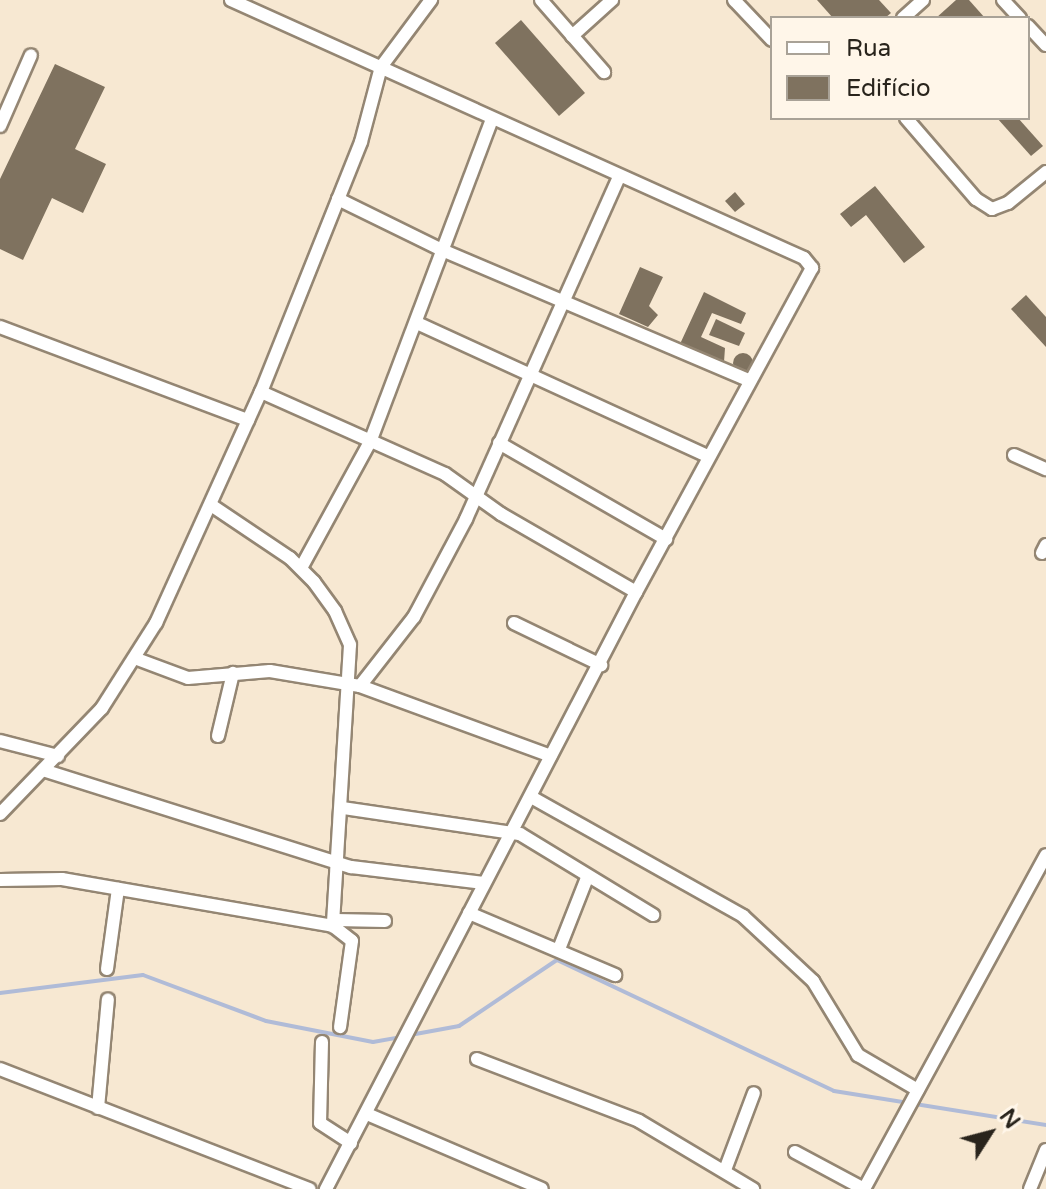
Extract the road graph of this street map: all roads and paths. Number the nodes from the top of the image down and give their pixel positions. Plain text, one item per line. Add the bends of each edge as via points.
1 (231, 0) edge
2 (431, 0) edge
3 (541, 0) edge
4 (612, 0) edge
5 (734, 0) edge
6 (923, 0) edge
7 (1003, 0) edge
8 (905, 16) edge
9 (1018, 16) edge
10 (1030, 28) edge
11 (572, 36) junction
12 (770, 38) edge
13 (1046, 45) edge
14 (31, 55) dead end
15 (381, 67) junction
16 (604, 72) dead end
17 (492, 119) junction
18 (908, 120) edge
19 (0, 126) edge
20 (1046, 172) edge
21 (619, 177) junction
22 (338, 199) junction
23 (442, 250) junction
24 (563, 301) junction
25 (417, 323) junction
26 (0, 327) edge
27 (531, 375) junction
28 (749, 380) junction
29 (261, 392) junction
30 (248, 420) junction
31 (370, 442) junction
32 (499, 443) junction
33 (1014, 455) dead end
34 (708, 456) junction
35 (1046, 469) edge
36 (476, 494) junction
37 (211, 505) junction
38 (666, 539) junction
39 (301, 568) junction
40 (636, 592) junction
41 (514, 623) dead end
42 (137, 659) junction
43 (601, 665) junction
44 (233, 673) junction
45 (354, 685) junction
46 (218, 736) dead end
47 (0, 741) edge
48 (58, 756) junction
49 (551, 756) junction
50 (43, 770) junction
51 (531, 797) junction
52 (343, 808) junction
53 (0, 814) edge
54 (512, 831) junction
55 (1046, 855) edge
56 (338, 861) junction
57 (587, 878) junction
58 (0, 880) edge
59 (484, 883) junction
60 (118, 889) junction
61 (469, 913) junction
62 (653, 915) dead end
63 (385, 921) dead end
64 (335, 923) junction
65 (559, 949) junction
66 (107, 969) dead end
67 (615, 975) dead end
68 (108, 999) dead end
69 (340, 1027) dead end
70 (322, 1042) dead end
71 (477, 1059) dead end
72 (0, 1069) edge
73 (754, 1093) dead end
74 (916, 1093) junction
75 (98, 1108) junction
76 (367, 1114) junction
77 (351, 1143) junction
78 (1046, 1150) edge
79 (795, 1152) dead end
80 (725, 1170) junction
81 (310, 1189) edge
82 (326, 1189) edge
83 (542, 1189) edge
84 (753, 1189) edge
85 (864, 1189) edge
86 (1030, 1189) edge

1 - 15 street
2 - 15 street
3 - 11 street
4 - 11 street
5 - 12 street
6 - 8 street
7 - 9 street
10 - 13 street
11 - 16 street
14 - 19 street
15 - 17 street
15 - 22 street
17 - 21 street
17 - 23 street
18 - 20 street via 976,199 992,209 1008,203
21 - 24 street
21 - 28 street via 809,262 810,275
22 - 23 street
22 - 29 street
23 - 24 street
23 - 25 street
24 - 27 street
24 - 28 street
25 - 27 street
25 - 31 street
26 - 30 street
27 - 32 street
27 - 34 street
28 - 34 street
29 - 30 street
29 - 31 street
30 - 37 street
31 - 36 street
31 - 39 street
32 - 36 street
32 - 38 street
33 - 35 street
34 - 38 street
36 - 40 street
36 - 45 street via 422,604
37 - 39 street
37 - 42 street
38 - 40 street
39 - 45 street via 345,630
40 - 43 street
41 - 43 street
42 - 44 street via 188,678
42 - 48 street
43 - 49 street
44 - 45 street via 282,672
44 - 46 street
45 - 49 street
45 - 52 street
47 - 48 street
48 - 50 street
49 - 51 street
50 - 53 street
50 - 56 street
51 - 54 street
51 - 74 street via 743,916 813,981 858,1055
52 - 54 street via 495,833
52 - 56 street
54 - 57 street
54 - 59 street
55 - 74 street
56 - 59 street
56 - 64 street
57 - 62 street
57 - 65 street
58 - 60 street via 47,878
59 - 61 street
60 - 64 street
60 - 66 street
61 - 65 street
61 - 76 street
63 - 64 street
64 - 69 street via 352,941
65 - 67 street
68 - 75 street
70 - 77 street via 320,1123
71 - 80 street via 639,1121
72 - 75 street
73 - 80 street
74 - 85 street
75 - 81 street
76 - 77 street
76 - 83 street
77 - 82 street
78 - 86 street
79 - 85 street
80 - 84 street

